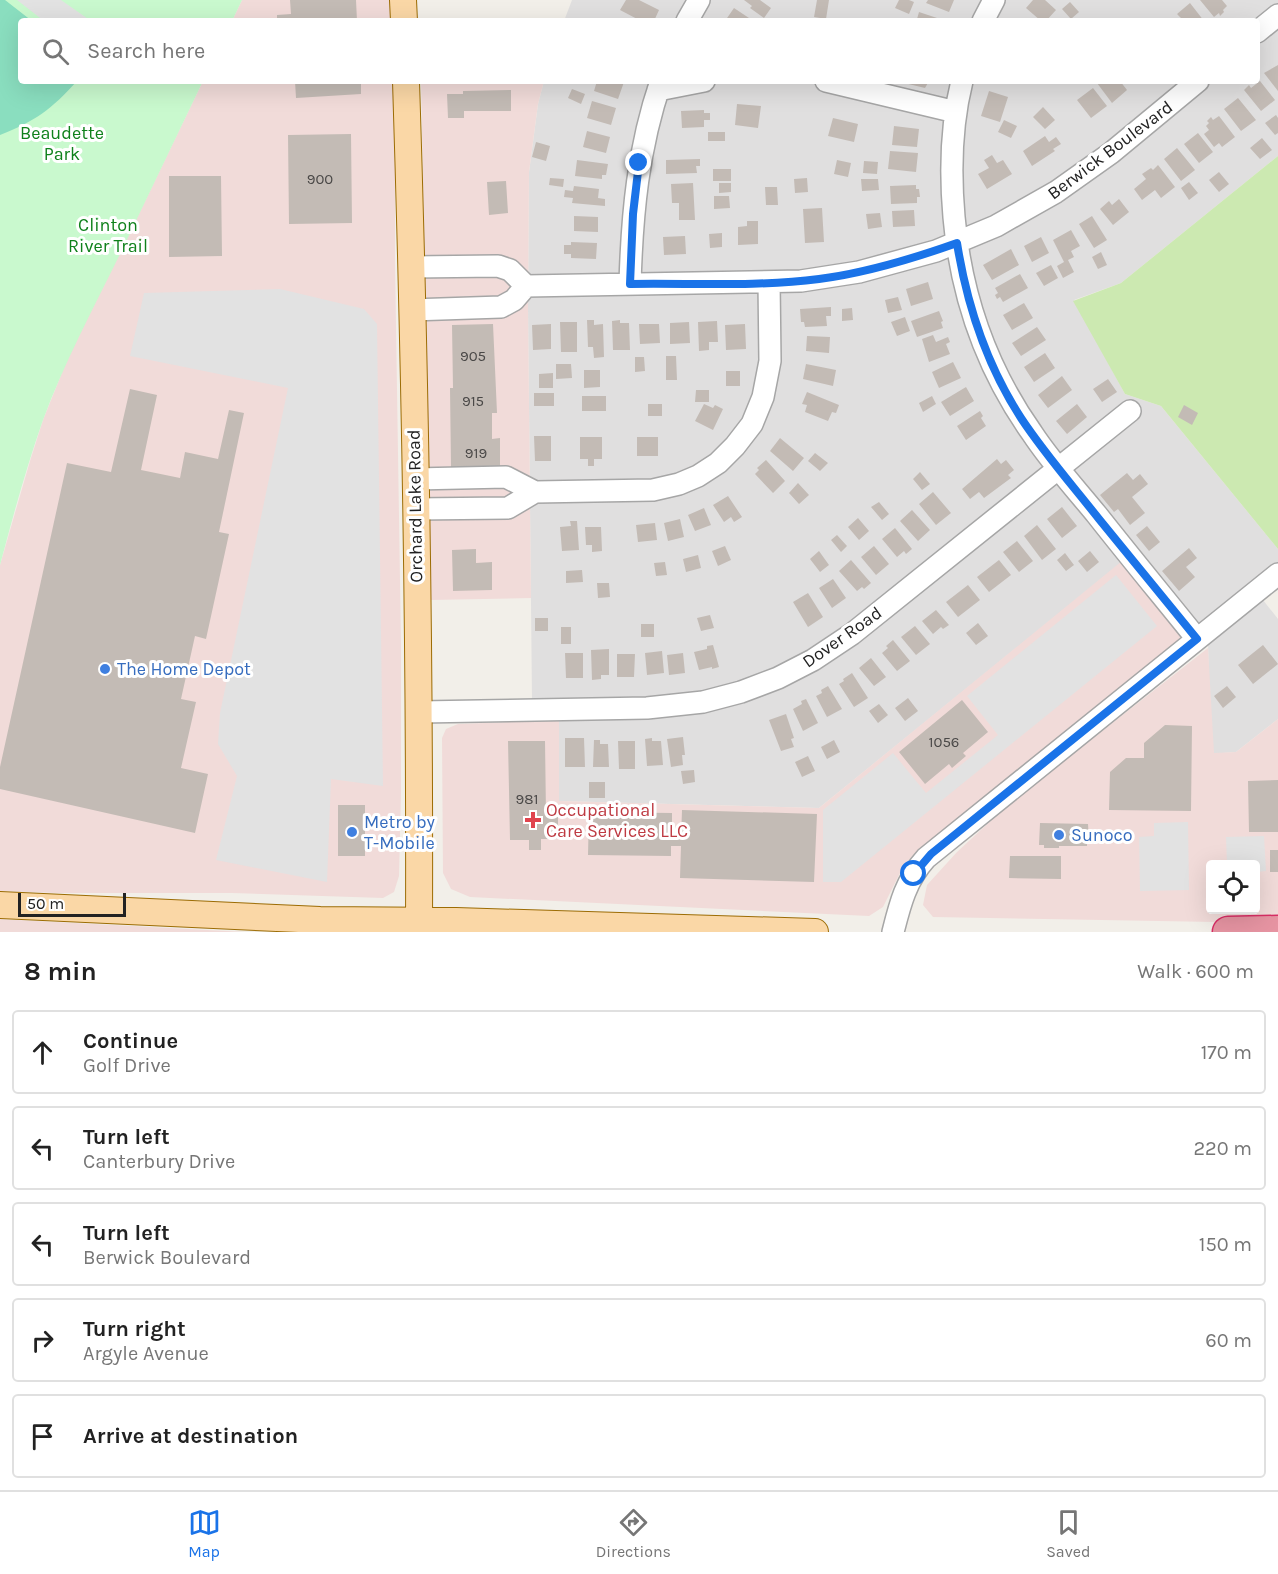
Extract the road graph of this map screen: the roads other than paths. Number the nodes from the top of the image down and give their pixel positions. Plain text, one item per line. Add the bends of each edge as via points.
1 (403, 0) edge
2 (699, 0) edge
3 (994, 0) edge
4 (1278, 15) edge
5 (404, 18) edge
6 (689, 18) edge
7 (985, 18) edge
8 (1260, 30) edge
9 (406, 84) edge
10 (838, 84) edge
11 (961, 84) edge
12 (1194, 84) edge
13 (659, 85) edge
14 (956, 112) junction
15 (957, 243) junction
16 (412, 267) junction
17 (769, 282) junction
18 (630, 284) junction
19 (526, 286) junction
20 (411, 310) junction
21 (1130, 411) dead end
22 (1058, 468) junction
23 (415, 479) junction
24 (535, 492) junction
25 (415, 509) junction
26 (1278, 574) edge
27 (1197, 639) junction
28 (420, 712) junction
29 (0, 905) edge
30 (419, 926) edge
31 (1278, 931) edge
32 (815, 932) edge
33 (893, 932) edge
34 (1228, 932) edge

1 - 5 main road
2 - 6 street
3 - 7 street
4 - 8 street
9 - 16 main road, Orchard Lake Road
10 - 14 street
11 - 14 street
12 - 15 street, Berwick Boulevard via 1074,180 1019,214
13 - 18 street via 635,189
14 - 15 street via 952,183
15 - 17 street, Berwick Boulevard via 859,272
15 - 22 street via 965,289 988,357 1020,416
16 - 19 street via 498,266 510,270
16 - 20 main road, Orchard Lake Road
17 - 18 street, Berwick Boulevard
17 - 24 street via 770,361 763,398 744,435 718,463 691,480 653,490
18 - 19 street, Berwick Boulevard
19 - 20 street via 501,308
20 - 23 main road, Orchard Lake Road
21 - 22 street, Dover Road
22 - 27 street
22 - 28 street, Dover Road via 852,634 813,660 759,686 704,702 666,707
23 - 24 street via 506,477
23 - 25 main road, Orchard Lake Road
24 - 25 street via 508,508
25 - 28 main road, Orchard Lake Road
26 - 27 street
27 - 33 street via 926,858 905,889
28 - 30 main road, Orchard Lake Road
29 - 30 main road
30 - 32 main road
31 - 34 highway

